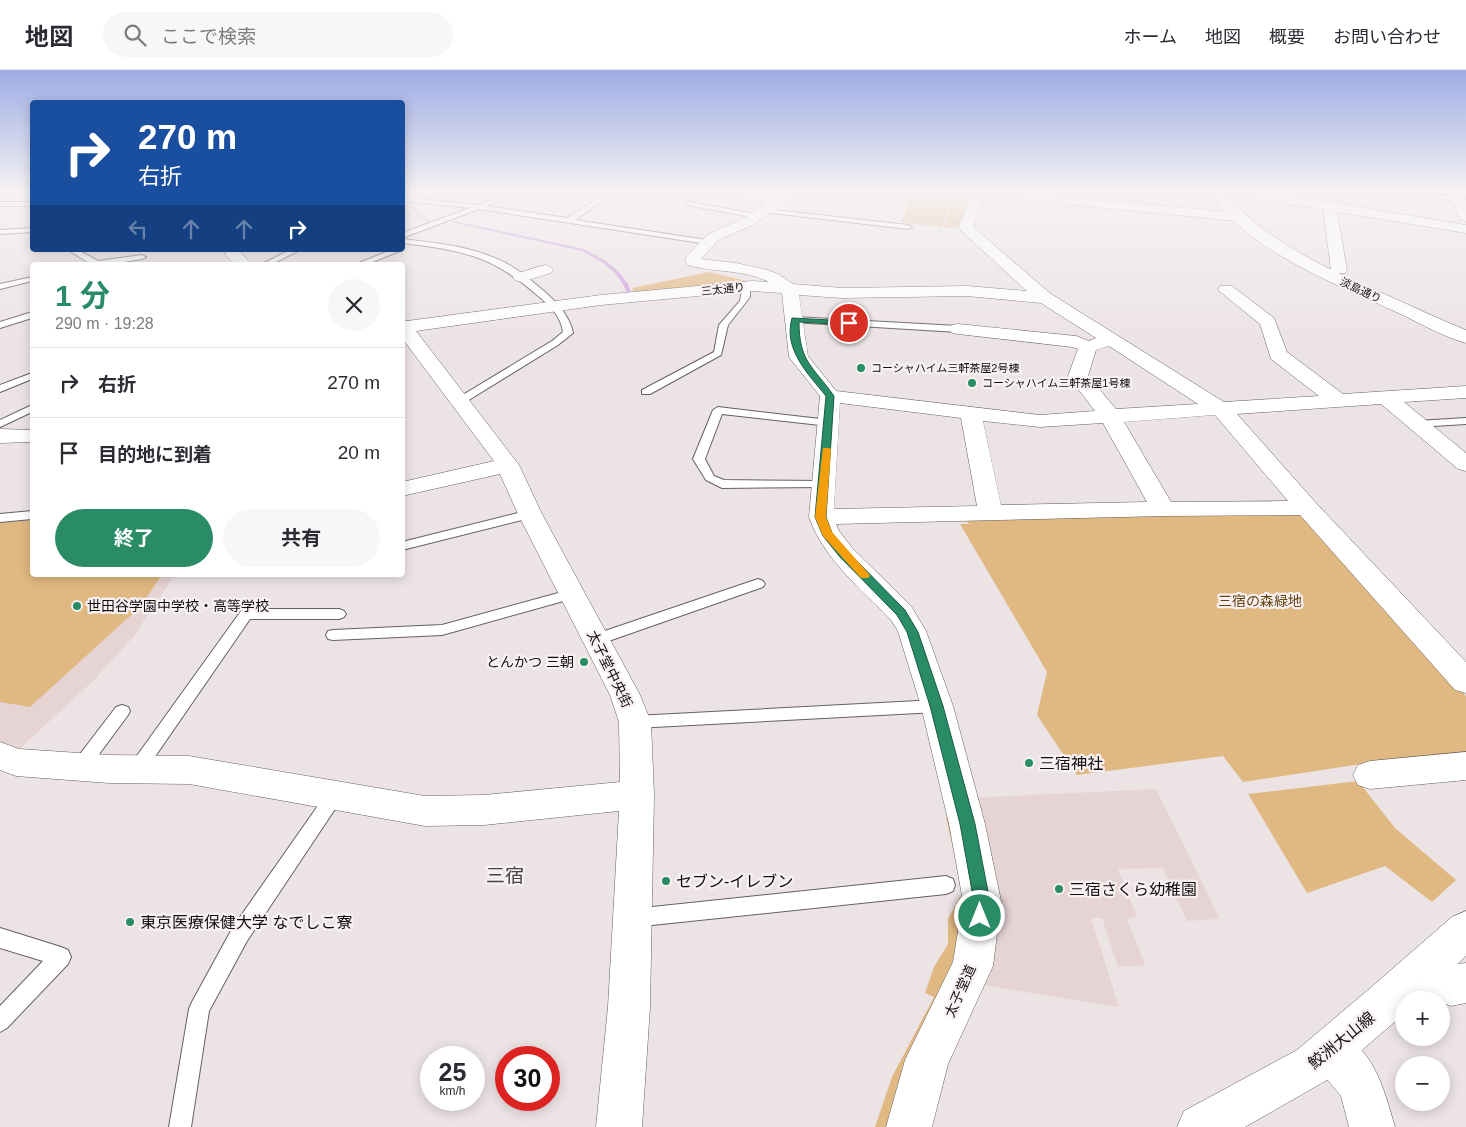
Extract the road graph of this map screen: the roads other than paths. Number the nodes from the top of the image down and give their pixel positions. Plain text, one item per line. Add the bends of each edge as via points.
1 (413, 242) edge
2 (415, 242) edge
3 (707, 242) edge
4 (981, 242) edge
5 (1272, 242) edge
6 (1337, 242) edge
7 (405, 246) edge
8 (75, 252) edge
9 (234, 252) edge
10 (292, 252) edge
11 (393, 252) edge
12 (142, 257) dead end
13 (92, 262) edge
14 (108, 262) edge
15 (240, 262) edge
16 (270, 262) edge
17 (366, 262) edge
18 (545, 270) dead end
19 (1339, 270) dead end
20 (521, 276) junction
21 (30, 280) edge
22 (746, 286) junction
23 (0, 287) edge
24 (788, 289) junction
25 (1226, 290) dead end
26 (1045, 298) junction
27 (556, 308) junction
28 (30, 317) edge
29 (795, 320) junction
30 (0, 325) edge
31 (405, 326) edge
32 (405, 329) edge
33 (958, 329) joint
34 (1466, 336) edge
35 (1110, 340) junction
36 (1088, 347) junction
37 (30, 377) edge
38 (2, 387) edge
39 (646, 392) dead end
40 (1466, 392) edge
41 (830, 396) junction
42 (1385, 397) junction
43 (460, 401) junction
44 (1339, 401) junction
45 (30, 409) edge
46 (1222, 410) junction
47 (972, 413) junction
48 (1110, 416) junction
49 (1466, 421) edge
50 (829, 423) junction
51 (0, 424) edge
52 (1417, 424) junction
53 (1466, 464) edge
54 (508, 465) junction
55 (823, 485) junction
56 (405, 488) edge
57 (1307, 508) junction
58 (1163, 509) junction
59 (990, 513) junction
60 (530, 514) junction
61 (30, 515) edge
62 (820, 517) junction
63 (0, 518) edge
64 (405, 545) edge
65 (758, 584) dead end
66 (573, 594) junction
67 (339, 614) dead end
68 (333, 636) dead end
69 (596, 640) junction
70 (1466, 682) edge
71 (937, 706) junction
72 (122, 711) dead end
73 (635, 722) junction
74 (0, 754) edge
75 (1466, 766) edge
76 (80, 767) junction
77 (137, 769) junction
78 (1370, 775) dead end
79 (335, 795) junction
80 (637, 795) junction
81 (946, 885) dead end
82 (633, 918) junction
83 (1466, 930) edge
84 (0, 938) edge
85 (1426, 966) junction
86 (1466, 983) edge
87 (0, 1021) edge
88 (1330, 1050) junction
89 (180, 1127) edge
90 (619, 1127) edge
91 (909, 1127) edge
92 (1202, 1127) edge
93 (1372, 1127) edge

1 - 7 lane
2 - 20 lane via 443,246 480,257
3 - 24 street via 694,262 760,273 783,283
4 - 26 street
5 - 34 street, 淡島通り via 1330,276
6 - 19 street
8 - 13 lane
9 - 15 street
10 - 16 lane
11 - 17 lane
12 - 14 lane
18 - 20 street
20 - 27 lane
21 - 23 lane
22 - 24 street, 三太通り
22 - 27 street, 三太通り via 600,300
22 - 39 lane via 744,303 724,323 718,353
24 - 26 street, 三太通り via 870,294 967,291
24 - 29 street
25 - 44 street via 1268,322 1278,355
26 - 35 street
27 - 31 street, 三太通り
27 - 43 lane via 568,327 568,333
28 - 30 lane
29 - 33 lane
29 - 41 street via 799,357
32 - 43 street, 太子堂中央街
33 - 36 street via 1076,342
35 - 36 street
35 - 46 street
36 - 48 street via 1078,376
37 - 38 lane
40 - 42 street
41 - 47 street
41 - 50 street
42 - 44 street
42 - 52 street
43 - 54 street, 太子堂中央街
44 - 46 street
45 - 51 lane
46 - 48 street
46 - 57 street
47 - 48 street via 1040,421
47 - 59 street
48 - 58 street
49 - 52 lane
50 - 55 street
50 - 55 lane via 718,410 699,459 710,478 722,484
52 - 53 street
54 - 56 street
54 - 60 street, 太子堂中央街
55 - 62 street
57 - 58 street
57 - 70 street
58 - 59 street
59 - 62 street
60 - 64 lane
60 - 66 street, 太子堂中央街
61 - 63 lane
62 - 71 street, 太子堂道 via 827,533 844,555 907,620
65 - 69 lane
66 - 68 lane via 442,630
66 - 69 street, 太子堂中央街
67 - 77 lane via 246,614
69 - 73 street, 太子堂中央街 via 625,695
71 - 73 lane
71 - 91 street, 太子堂道 via 968,824 982,902 972,966 927,1060
72 - 76 lane
73 - 80 street, 太子堂中央街
74 - 76 street via 16,762
75 - 78 street
76 - 77 street
77 - 79 street via 188,770
79 - 80 street via 425,811 484,810
79 - 89 lane via 240,934 199,1009
80 - 82 street, 太子堂中央街
81 - 82 lane
82 - 90 street, 太子堂中央街 via 630,1006
83 - 85 street, 鮫洲大山線
84 - 87 lane via 61,957
85 - 86 street via 1451,986
85 - 88 street, 鮫洲大山線
88 - 92 street, 鮫洲大山線 via 1312,1065
88 - 93 street via 1360,1084

